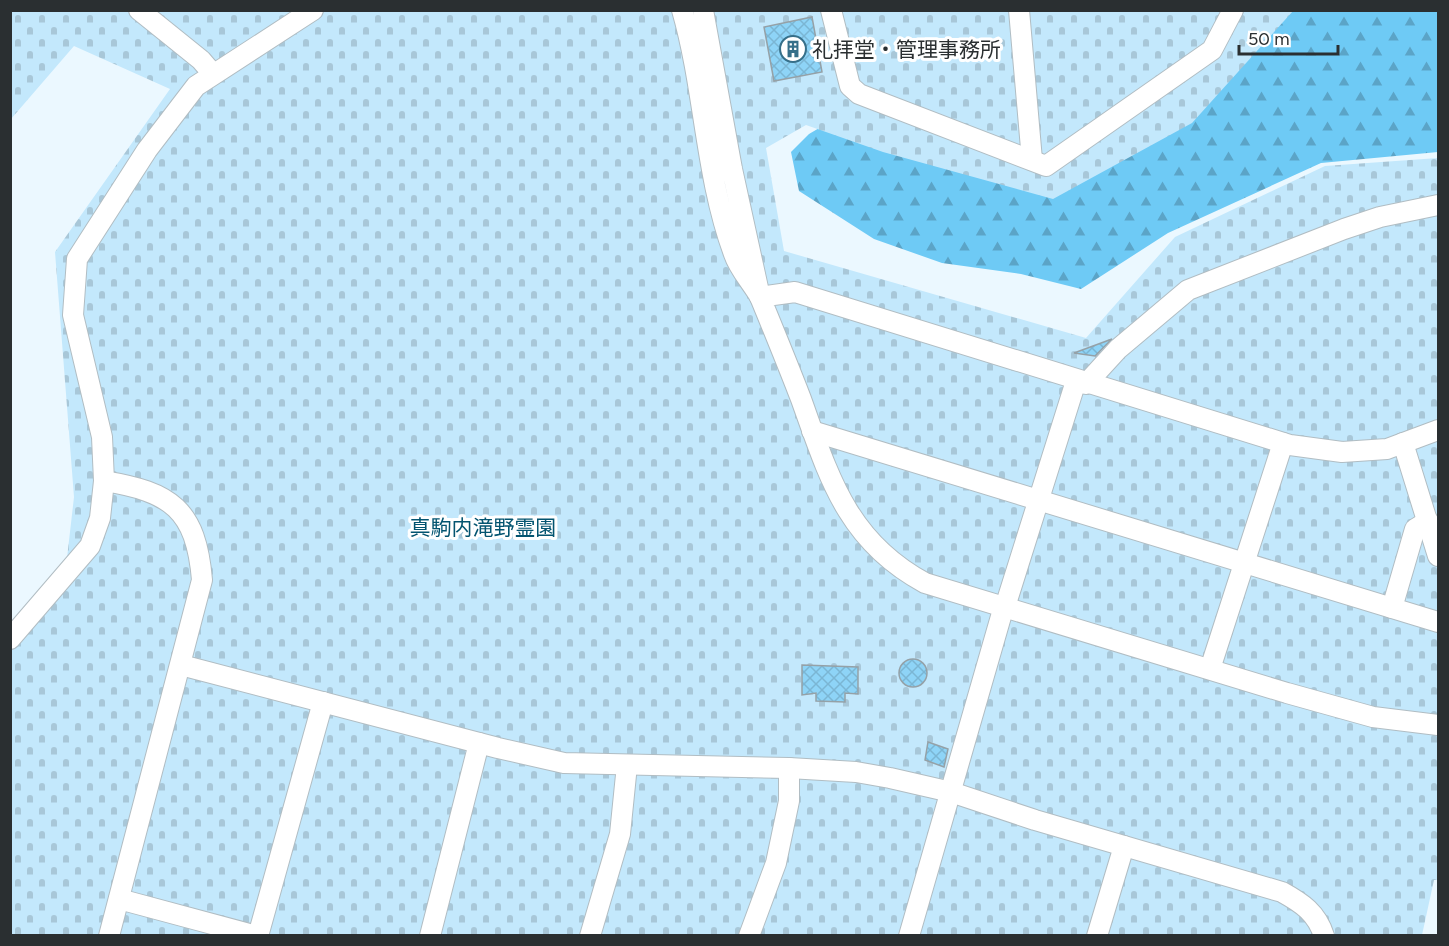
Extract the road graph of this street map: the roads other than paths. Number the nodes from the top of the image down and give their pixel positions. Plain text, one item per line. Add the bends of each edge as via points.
1 (139, 10) edge
2 (313, 10) edge
3 (682, 10) edge
4 (703, 10) edge
5 (831, 10) edge
6 (1019, 10) edge
7 (1233, 10) edge
8 (213, 74) junction
9 (1032, 160) junction
10 (1438, 205) edge
11 (760, 297) junction
12 (1081, 382) junction
13 (812, 430) junction
14 (1438, 430) edge
15 (1283, 443) junction
16 (1404, 443) junction
17 (104, 481) junction
18 (1039, 500) junction
19 (1428, 521) junction
20 (1438, 556) edge
21 (1244, 564) junction
22 (1004, 607) junction
23 (1392, 608) junction
24 (1438, 622) edge
25 (10, 639) edge
26 (181, 664) junction
27 (1210, 669) junction
28 (322, 702) junction
29 (1438, 724) edge
30 (479, 743) junction
31 (627, 765) junction
32 (789, 768) junction
33 (951, 792) junction
34 (1124, 846) junction
35 (119, 899) junction
36 (109, 936) edge
37 (258, 936) edge
38 (430, 936) edge
39 (590, 936) edge
40 (749, 936) edge
41 (909, 936) edge
42 (1097, 936) edge
43 (1323, 936) edge

1 - 8 lane
2 - 8 lane
3 - 11 lane via 724,223 734,256
4 - 11 lane
5 - 9 lane via 850,86 859,94
6 - 9 lane
7 - 9 lane via 1212,50 1046,166
8 - 17 lane via 196,86 147,150 77,259 73,315 102,437
10 - 12 lane via 1344,229 1188,290
11 - 12 lane via 795,292
11 - 13 lane
12 - 15 lane
12 - 18 lane
13 - 18 lane
13 - 22 lane via 845,508 872,546 925,584
14 - 16 lane
15 - 16 lane via 1342,452 1387,449
15 - 21 lane
16 - 19 lane
17 - 25 lane via 100,518 90,546
17 - 26 lane via 142,487 168,502 188,521 199,550 202,580
18 - 21 lane
18 - 22 lane
19 - 20 lane
19 - 23 lane via 1415,529
21 - 23 lane
21 - 27 lane
22 - 27 lane
22 - 33 lane
23 - 24 lane
26 - 28 lane
26 - 35 lane
27 - 29 lane via 1373,717
28 - 30 lane
28 - 37 lane
30 - 31 lane via 564,763
30 - 38 lane
31 - 32 lane
31 - 39 lane via 620,834
32 - 33 lane via 856,772
32 - 40 lane via 789,801 776,863
33 - 34 lane
33 - 41 lane
34 - 42 lane
34 - 43 lane via 1282,892 1303,904 1318,920
35 - 36 lane
35 - 37 lane

